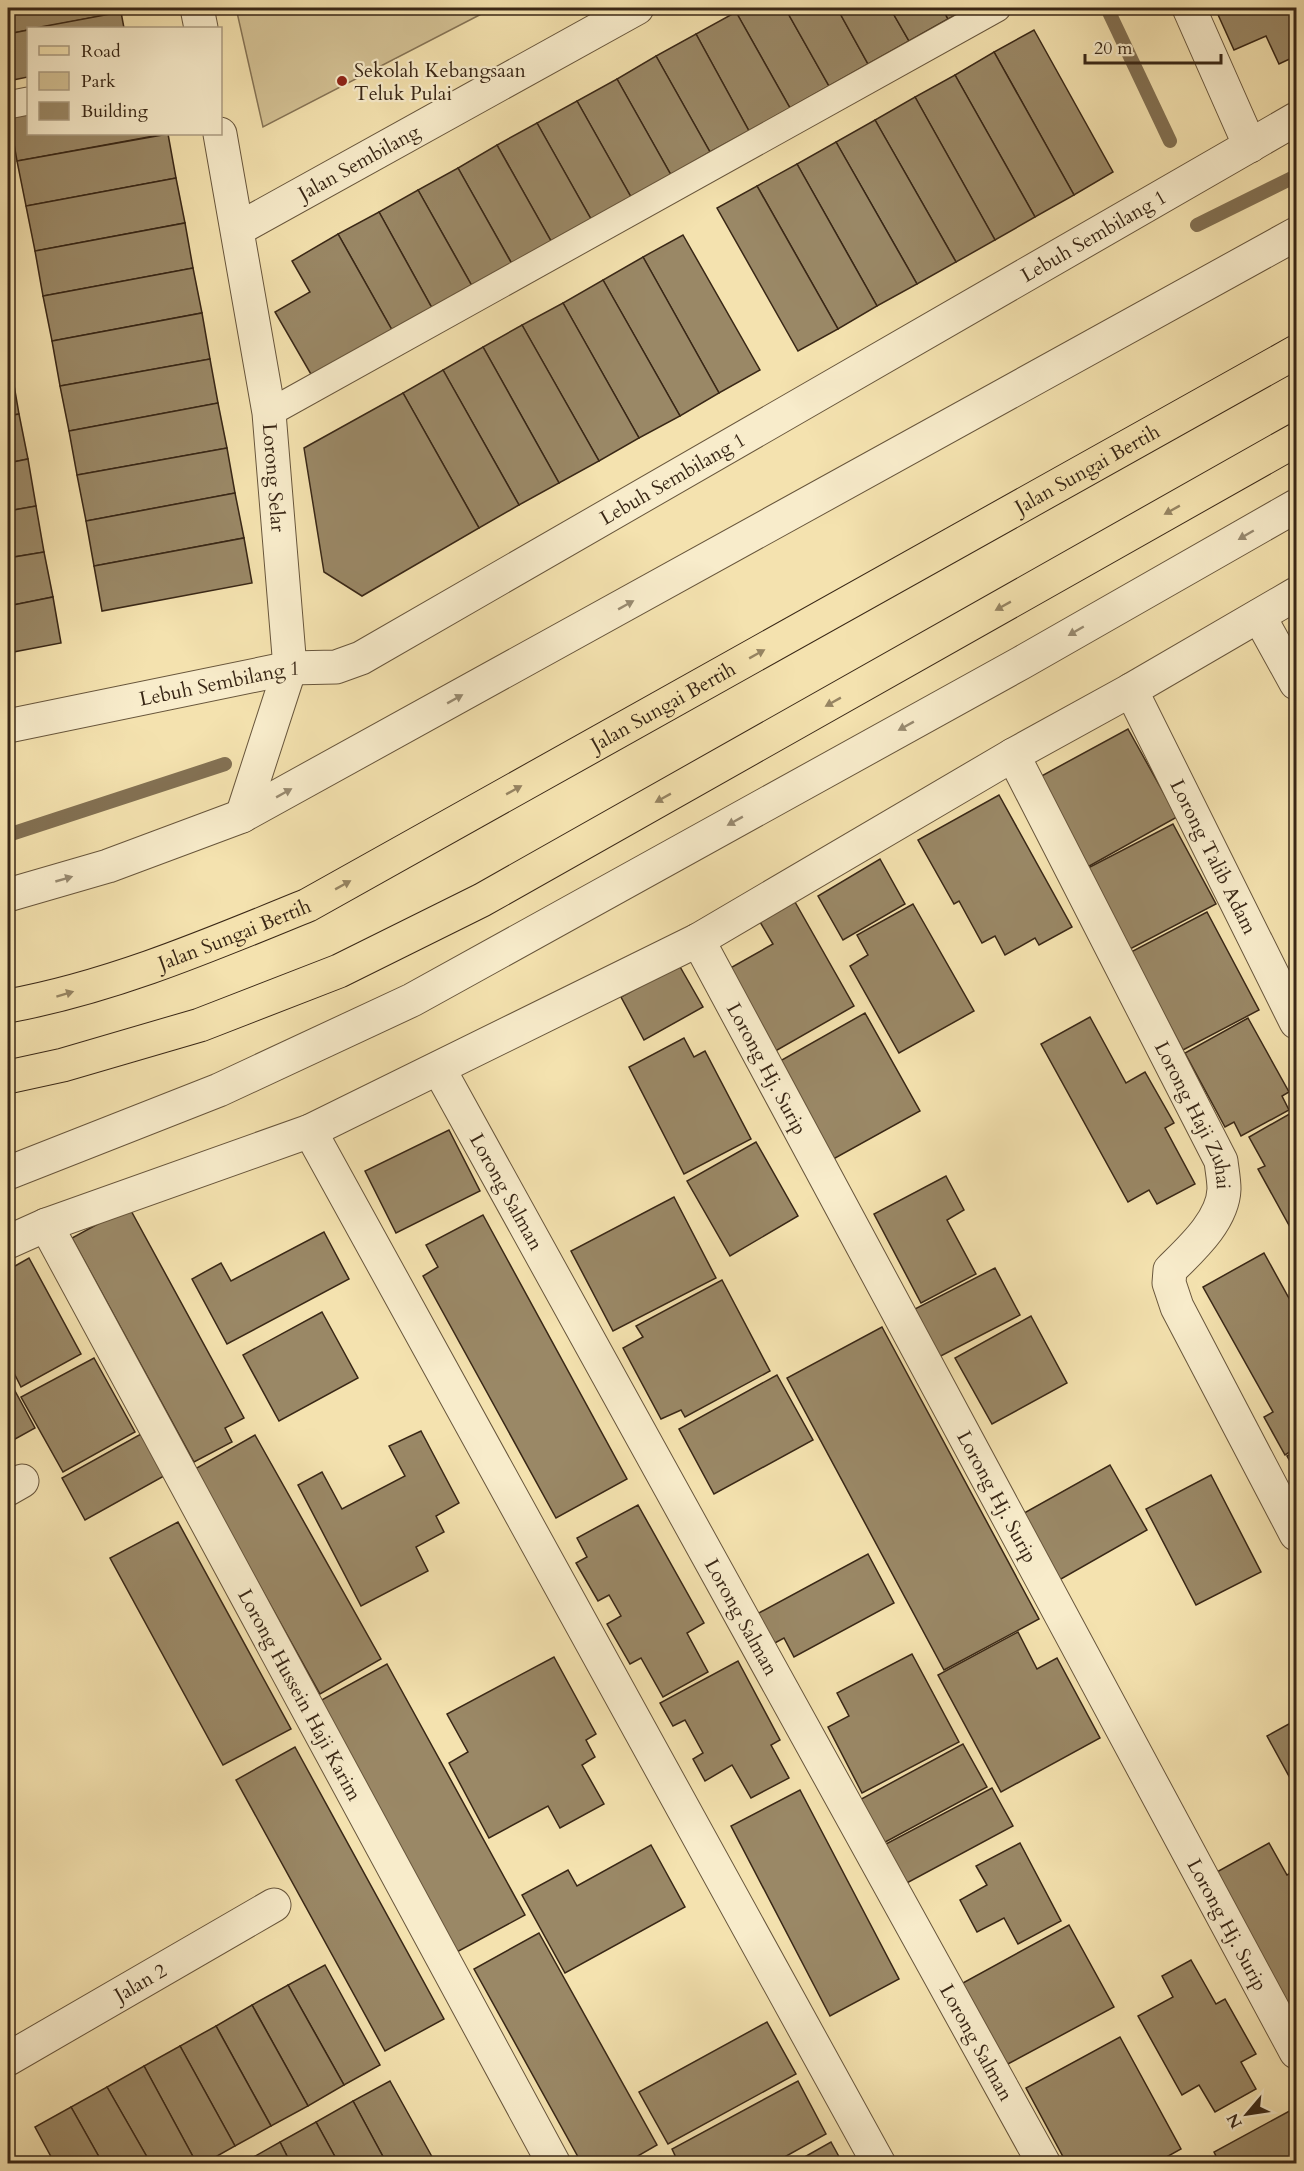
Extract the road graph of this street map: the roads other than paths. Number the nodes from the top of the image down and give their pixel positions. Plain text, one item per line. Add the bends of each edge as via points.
1 (197, 8) edge
2 (637, 8) edge
3 (997, 8) edge
4 (1189, 8) edge
5 (201, 27) edge
6 (27, 101) edge
7 (8, 105) edge
8 (1296, 119) edge
9 (220, 135) edge
10 (1251, 146) junction
11 (238, 228) junction
12 (1296, 234) edge
13 (1296, 352) edge
14 (269, 413) junction
15 (1296, 440) edge
16 (1296, 506) edge
17 (1296, 594) edge
18 (1259, 616) junction
19 (290, 668) junction
20 (1296, 683) edge
21 (1131, 690) junction
22 (8, 726) edge
23 (1013, 755) junction
24 (242, 816) junction
25 (8, 895) edge
26 (698, 940) junction
27 (8, 1006) edge
28 (1296, 1022) edge
29 (439, 1069) junction
30 (8, 1077) edge
31 (310, 1131) junction
32 (8, 1173) edge
33 (46, 1225) junction
34 (8, 1242) edge
35 (1296, 1534) edge
36 (274, 1905) dead end
37 (1296, 2052) edge
38 (8, 2059) edge
39 (554, 2163) edge
40 (879, 2163) edge
41 (1044, 2163) edge

1 - 5 street
2 - 11 street, Jalan Sembilang
3 - 14 lane
4 - 10 street
6 - 7 lane
8 - 10 street, Lebuh Sembilang 1
9 - 11 street, Lorong Selar
10 - 19 street, Lebuh Sembilang 1 via 361,658 336,667
11 - 14 street, Lorong Selar
24 -> 12 street
27 -> 13 main road, Jalan Sungai Bertih via 46,999 173,961 308,905
14 - 19 street, Lorong Selar
15 -> 30 main road via 482,900 339,971 200,1025
16 -> 32 street via 412,1000 219,1090
17 - 18 street
18 - 20 street
18 - 21 street
19 - 22 street, Lebuh Sembilang 1
19 - 24 street, Lorong Selar
21 - 23 street
21 - 28 street, Lorong Talib Adam
23 - 26 street
23 - 35 street, Lorong Haji Zuhai via 1221,1161 1224,1192 1217,1213 1203,1238 1170,1270 1169,1283 1177,1307
25 -> 24 street via 108,866
26 - 29 street
26 - 37 street, Lorong Hj. Surip
29 - 31 street
29 - 41 street, Lorong Salman
31 - 33 street
31 - 40 street
33 - 34 street
33 - 39 street, Lorong Hussein Haji Karim
36 - 38 street, Jalan 2

